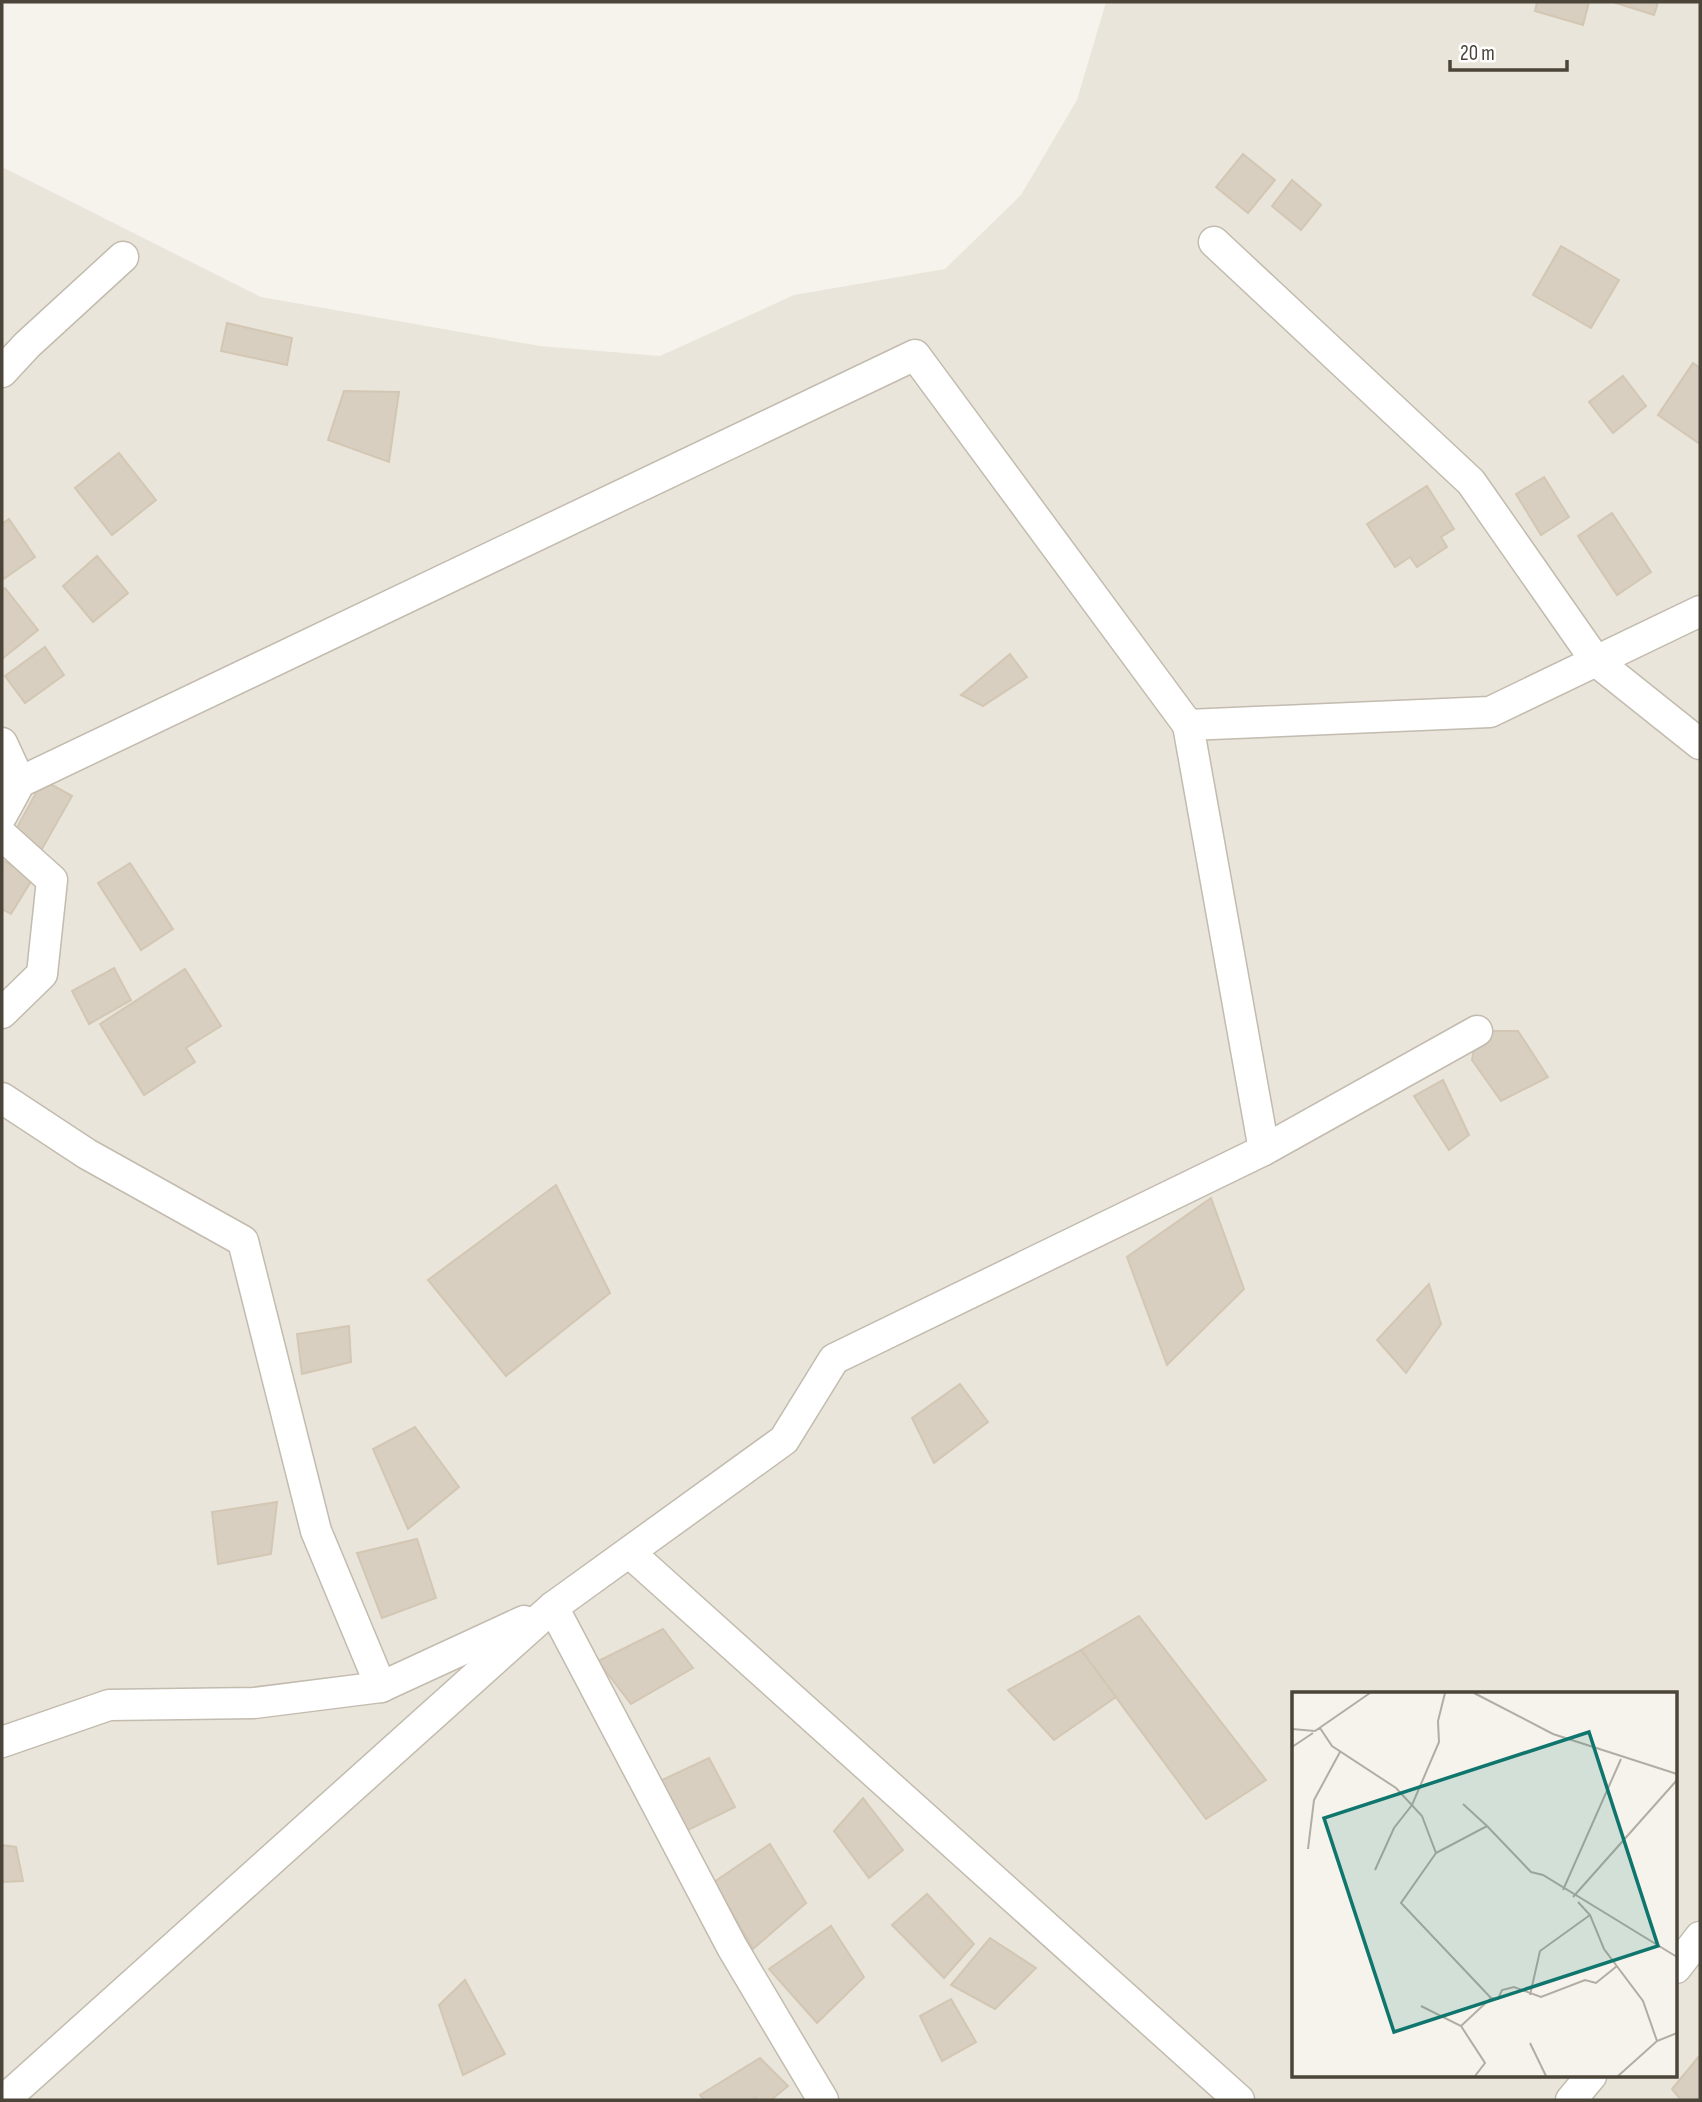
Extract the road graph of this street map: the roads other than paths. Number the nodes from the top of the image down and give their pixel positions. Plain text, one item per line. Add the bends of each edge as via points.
1 (1214, 242) dead end
2 (123, 257) dead end
3 (2, 372) edge
4 (1700, 611) edge
5 (1596, 661) junction
6 (1188, 725) junction
7 (2, 743) edge
8 (1700, 744) edge
9 (20, 782) junction
10 (2, 814) edge
11 (2, 835) edge
12 (2, 1013) edge
13 (1478, 1031) dead end
14 (2, 1098) edge
15 (1264, 1150) junction
16 (630, 1553) junction
17 (553, 1607) junction
18 (381, 1687) junction
19 (2, 1742) edge
20 (1700, 1937) edge
21 (1678, 1965) edge
22 (1589, 2078) edge
23 (4, 2100) edge
24 (823, 2100) edge
25 (1239, 2100) edge
26 (1571, 2100) edge

1 - 5 street via 1471,482
2 - 3 street
4 - 5 street
5 - 6 street via 1490,712
5 - 8 street
6 - 9 street via 915,355
6 - 15 street
7 - 9 street
9 - 10 street
11 - 12 street via 52,880 42,974
13 - 15 street
14 - 18 street via 87,1154 243,1241 316,1531
15 - 16 street via 834,1359 784,1440
16 - 17 street
16 - 25 street
17 - 18 street
17 - 23 street
17 - 24 street via 732,1947
18 - 19 street via 254,1703 109,1705
20 - 21 street
22 - 26 street

